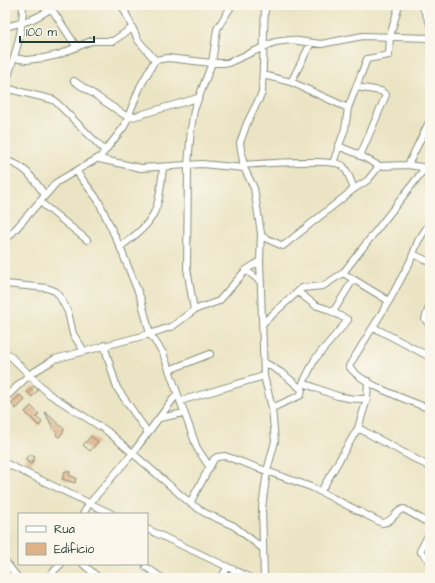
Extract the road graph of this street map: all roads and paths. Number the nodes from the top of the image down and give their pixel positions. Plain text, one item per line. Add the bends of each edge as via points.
1 (23, 5) edge
2 (122, 5) edge
3 (232, 5) edge
4 (265, 5) edge
5 (399, 5) edge
6 (422, 5) edge
7 (53, 7) edge
8 (23, 23) junction
9 (430, 24) edge
10 (5, 27) edge
11 (132, 28) junction
12 (390, 36) junction
13 (430, 38) edge
14 (311, 43) junction
15 (76, 46) junction
16 (264, 46) junction
17 (14, 58) junction
18 (155, 60) junction
19 (212, 64) junction
20 (263, 75) junction
21 (74, 81) dead end
22 (291, 82) junction
23 (5, 85) edge
24 (356, 87) junction
25 (5, 88) edge
26 (198, 98) junction
27 (348, 108) junction
28 (129, 118) junction
29 (430, 120) edge
30 (338, 146) junction
31 (105, 151) junction
32 (360, 156) junction
33 (99, 159) junction
34 (5, 161) edge
35 (333, 163) junction
36 (188, 165) junction
37 (408, 165) junction
38 (244, 166) junction
39 (379, 166) junction
40 (163, 168) junction
41 (428, 168) edge
42 (76, 170) junction
43 (354, 189) junction
44 (45, 195) junction
45 (40, 202) junction
46 (430, 223) edge
47 (261, 236) junction
48 (87, 240) dead end
49 (5, 241) edge
50 (120, 247) junction
51 (413, 254) junction
52 (260, 261) junction
53 (430, 262) edge
54 (246, 270) junction
55 (343, 273) junction
56 (353, 280) junction
57 (261, 282) junction
58 (5, 284) edge
59 (298, 292) junction
60 (389, 301) junction
61 (430, 304) edge
62 (194, 310) junction
63 (333, 312) junction
64 (263, 323) junction
65 (430, 326) edge
66 (373, 327) junction
67 (150, 334) junction
68 (104, 346) junction
69 (5, 351) edge
70 (84, 351) junction
71 (210, 354) dead end
72 (430, 357) edge
73 (264, 362) junction
74 (169, 370) junction
75 (29, 375) junction
76 (264, 376) junction
77 (368, 381) junction
78 (302, 386) junction
79 (177, 394) junction
80 (5, 398) edge
81 (366, 398) junction
82 (180, 401) junction
83 (272, 408) junction
84 (430, 409) edge
85 (184, 412) junction
86 (160, 418) junction
87 (358, 428) junction
88 (148, 433) junction
89 (132, 454) junction
90 (5, 463) edge
91 (209, 466) junction
92 (430, 467) edge
93 (267, 471) junction
94 (321, 491) junction
95 (190, 503) junction
96 (89, 504) junction
97 (84, 513) edge
98 (110, 513) edge
99 (430, 524) edge
100 (148, 529) edge
101 (430, 532) edge
102 (262, 548) junction
103 (5, 561) edge
104 (430, 561) edge
105 (58, 565) edge
106 (84, 565) edge
107 (146, 567) dead end
108 (226, 568) junction
109 (18, 578) edge
110 (47, 578) edge
111 (99, 578) edge
112 (162, 578) edge
113 (221, 578) edge
114 (251, 578) edge
115 (264, 578) edge

1 - 8 street
2 - 11 street
3 - 19 street via 217,29
4 - 16 street
5 - 12 street
6 - 9 street
7 - 8 street
7 - 15 street
8 - 10 street
8 - 17 street
11 - 15 street via 112,42 91,40
11 - 18 street via 138,40
12 - 13 street
12 - 14 street via 353,37 330,43
12 - 24 street via 389,55 368,59
14 - 16 street via 291,40
14 - 22 street
15 - 17 street via 58,55 44,58
16 - 19 street via 228,63
16 - 20 street
17 - 23 street
18 - 19 street via 168,58
18 - 28 street via 140,87
19 - 26 street
20 - 22 street
20 - 38 street via 262,93 241,137
21 - 28 street
22 - 27 street
24 - 27 street
24 - 32 street via 381,91 386,95
25 - 31 street via 54,100
26 - 28 street
26 - 36 street via 191,129
27 - 30 street via 345,128
28 - 31 street
29 - 37 street
30 - 32 street
30 - 35 street
31 - 33 street
32 - 39 street
33 - 40 street via 141,168
33 - 42 street
34 - 44 street via 26,171
35 - 38 street via 319,161
35 - 43 street via 344,167
36 - 38 street
36 - 40 street
36 - 62 street via 187,268
37 - 39 street
37 - 41 street
38 - 47 street via 254,188
39 - 43 street via 368,180
40 - 50 street via 154,215 144,228
41 - 55 street
42 - 44 street via 63,177
42 - 50 street via 98,200
43 - 47 street via 283,246
44 - 45 street
45 - 48 street
45 - 49 street
46 - 51 street
47 - 52 street
50 - 67 street via 141,299
51 - 53 street
51 - 60 street
52 - 54 street
52 - 57 street
54 - 57 street
54 - 62 street via 219,301
55 - 56 street
55 - 59 street via 323,286 306,287
56 - 60 street
56 - 63 street
57 - 64 street
58 - 70 street via 55,291 68,312 73,334
59 - 63 street via 315,305
59 - 64 street
60 - 66 street
61 - 65 street via 425,319
62 - 67 street via 173,326
63 - 78 street via 347,322 315,359
64 - 73 street
66 - 72 street
66 - 77 street via 349,366
67 - 68 street
67 - 74 street via 163,353
68 - 70 street
68 - 88 street via 117,388
69 - 75 street
70 - 75 street via 55,359
71 - 74 street
73 - 76 street
73 - 78 street
74 - 79 street
75 - 80 street
75 - 89 street via 49,394 102,428
76 - 82 street
76 - 83 street
77 - 81 street
77 - 84 street via 402,399
78 - 81 street via 337,397
78 - 83 street via 299,396
79 - 82 street
79 - 86 street
81 - 87 street
82 - 85 street
83 - 93 street via 275,441
85 - 86 street
85 - 91 street via 197,448
86 - 88 street
87 - 92 street
87 - 94 street
88 - 89 street
89 - 95 street
89 - 96 street
90 - 96 street
91 - 93 street via 217,457 225,456
91 - 95 street
93 - 94 street
93 - 102 street via 262,508
94 - 99 street via 382,523 390,521 404,509
95 - 102 street via 234,526
96 - 97 street
96 - 98 street
100 - 108 street
101 - 104 street via 420,551
102 - 115 street
103 - 109 street
105 - 110 street
106 - 111 street
107 - 112 street
108 - 113 street
108 - 114 street

